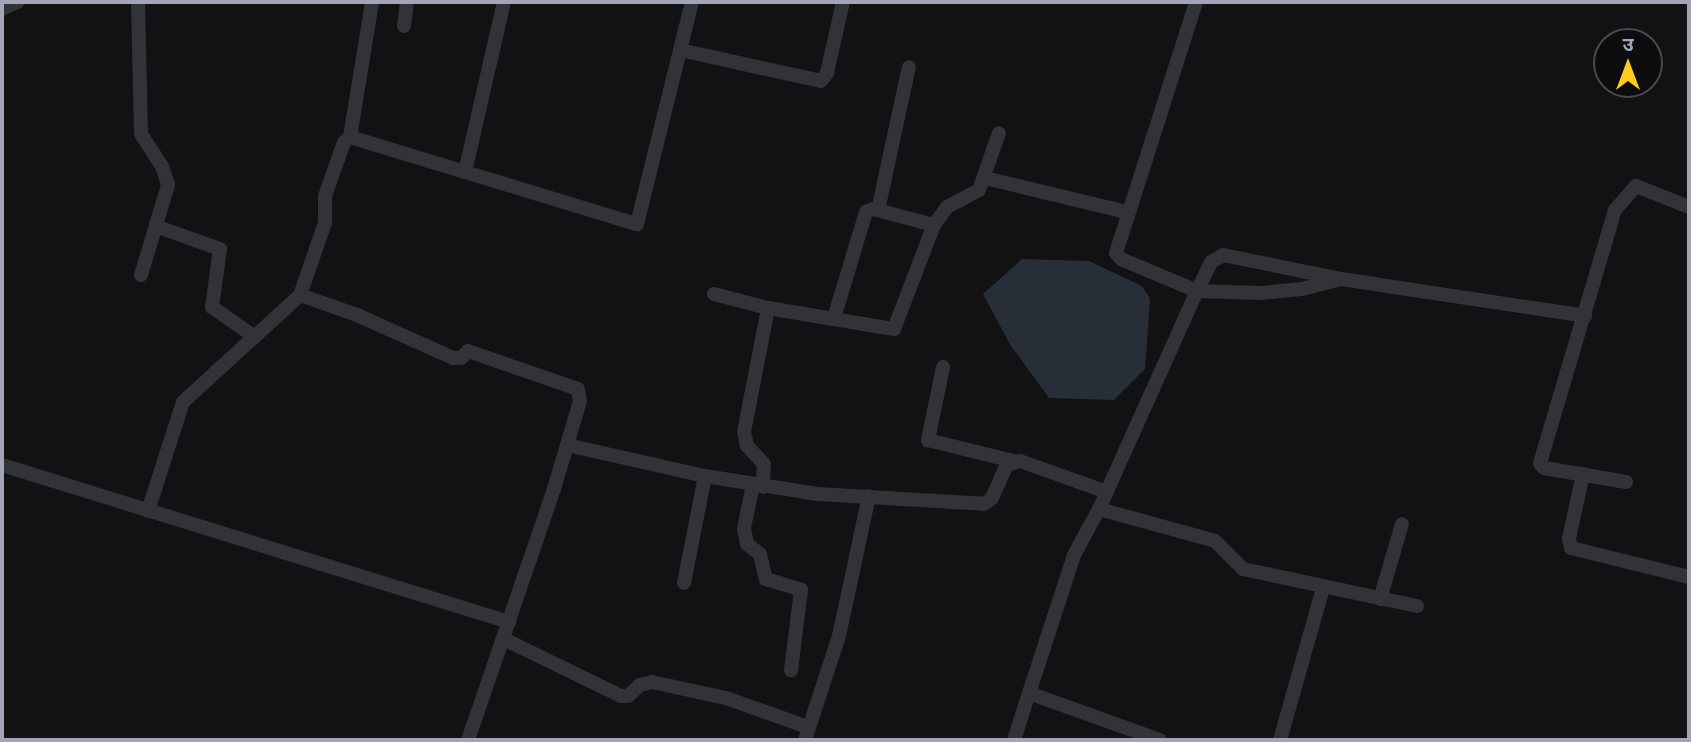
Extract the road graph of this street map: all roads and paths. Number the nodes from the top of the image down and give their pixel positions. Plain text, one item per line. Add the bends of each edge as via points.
1 (17, 2) edge
2 (138, 2) edge
3 (372, 2) edge
4 (407, 2) edge
5 (504, 2) edge
6 (692, 2) edge
7 (843, 2) edge
8 (1196, 2) edge
9 (2, 9) edge
10 (404, 26) dead end
11 (680, 50) junction
12 (909, 67) dead end
13 (999, 133) dead end
14 (350, 137) junction
15 (465, 172) junction
16 (985, 178) junction
17 (1689, 207) edge
18 (878, 210) junction
19 (1127, 212) junction
20 (934, 225) junction
21 (158, 227) junction
22 (141, 275) dead end
23 (1341, 279) junction
24 (1197, 291) junction
25 (714, 294) dead end
26 (300, 295) junction
27 (768, 308) junction
28 (1585, 316) junction
29 (834, 318) junction
30 (255, 337) junction
31 (943, 367) dead end
32 (568, 445) junction
33 (1013, 461) junction
34 (2, 465) edge
35 (1583, 474) junction
36 (705, 476) junction
37 (1626, 482) dead end
38 (758, 486) junction
39 (1107, 492) junction
40 (869, 496) junction
41 (1099, 509) junction
42 (148, 511) junction
43 (1402, 524) dead end
44 (1689, 578) edge
45 (684, 583) dead end
46 (1323, 588) junction
47 (1380, 599) junction
48 (1417, 606) dead end
49 (509, 622) junction
50 (504, 639) junction
51 (791, 670) dead end
52 (1029, 693) junction
53 (806, 733) edge
54 (468, 740) edge
55 (1014, 740) edge
56 (1160, 740) edge
57 (1280, 740) edge

1 - 9 street
2 - 21 street via 141,134 162,166 168,185
3 - 14 street
4 - 10 street
5 - 15 street
6 - 11 street
7 - 11 street via 827,74 821,81
8 - 19 street
11 - 15 street via 637,224
12 - 18 street
13 - 16 street
14 - 15 street
14 - 26 street via 344,142 325,196 325,223
16 - 19 street
16 - 20 street via 974,195 947,207
17 - 28 street via 1641,186 1633,189 1615,210
18 - 20 street
18 - 29 street via 864,215
19 - 24 street via 1116,246 1121,259
20 - 29 street via 894,329
21 - 22 street
21 - 30 street via 220,249 212,307
23 - 24 street via 1261,293
23 - 24 street via 1223,255 1211,262
23 - 28 street
24 - 39 street
25 - 27 street
26 - 30 street
26 - 32 street via 453,358 468,351 573,386 580,401
27 - 29 street
27 - 38 street via 744,432 747,446 764,464
28 - 35 street via 1541,463 1544,468
30 - 42 street via 179,409
31 - 33 street via 928,440
32 - 36 street
32 - 49 street
33 - 39 street
33 - 40 street via 1002,471 992,499 984,504
34 - 42 street
35 - 37 street
35 - 44 street via 1571,548
36 - 38 street
36 - 45 street
38 - 40 street
38 - 51 street via 744,536 747,544 760,554 766,579 801,590
39 - 41 street
40 - 53 street via 839,636
41 - 46 street via 1214,541 1243,569
41 - 52 street via 1063,583
42 - 49 street
43 - 47 street
46 - 47 street
46 - 57 street
47 - 48 street
49 - 50 street
50 - 53 street via 621,696 652,682 726,698
50 - 54 street
52 - 55 street
52 - 56 street

